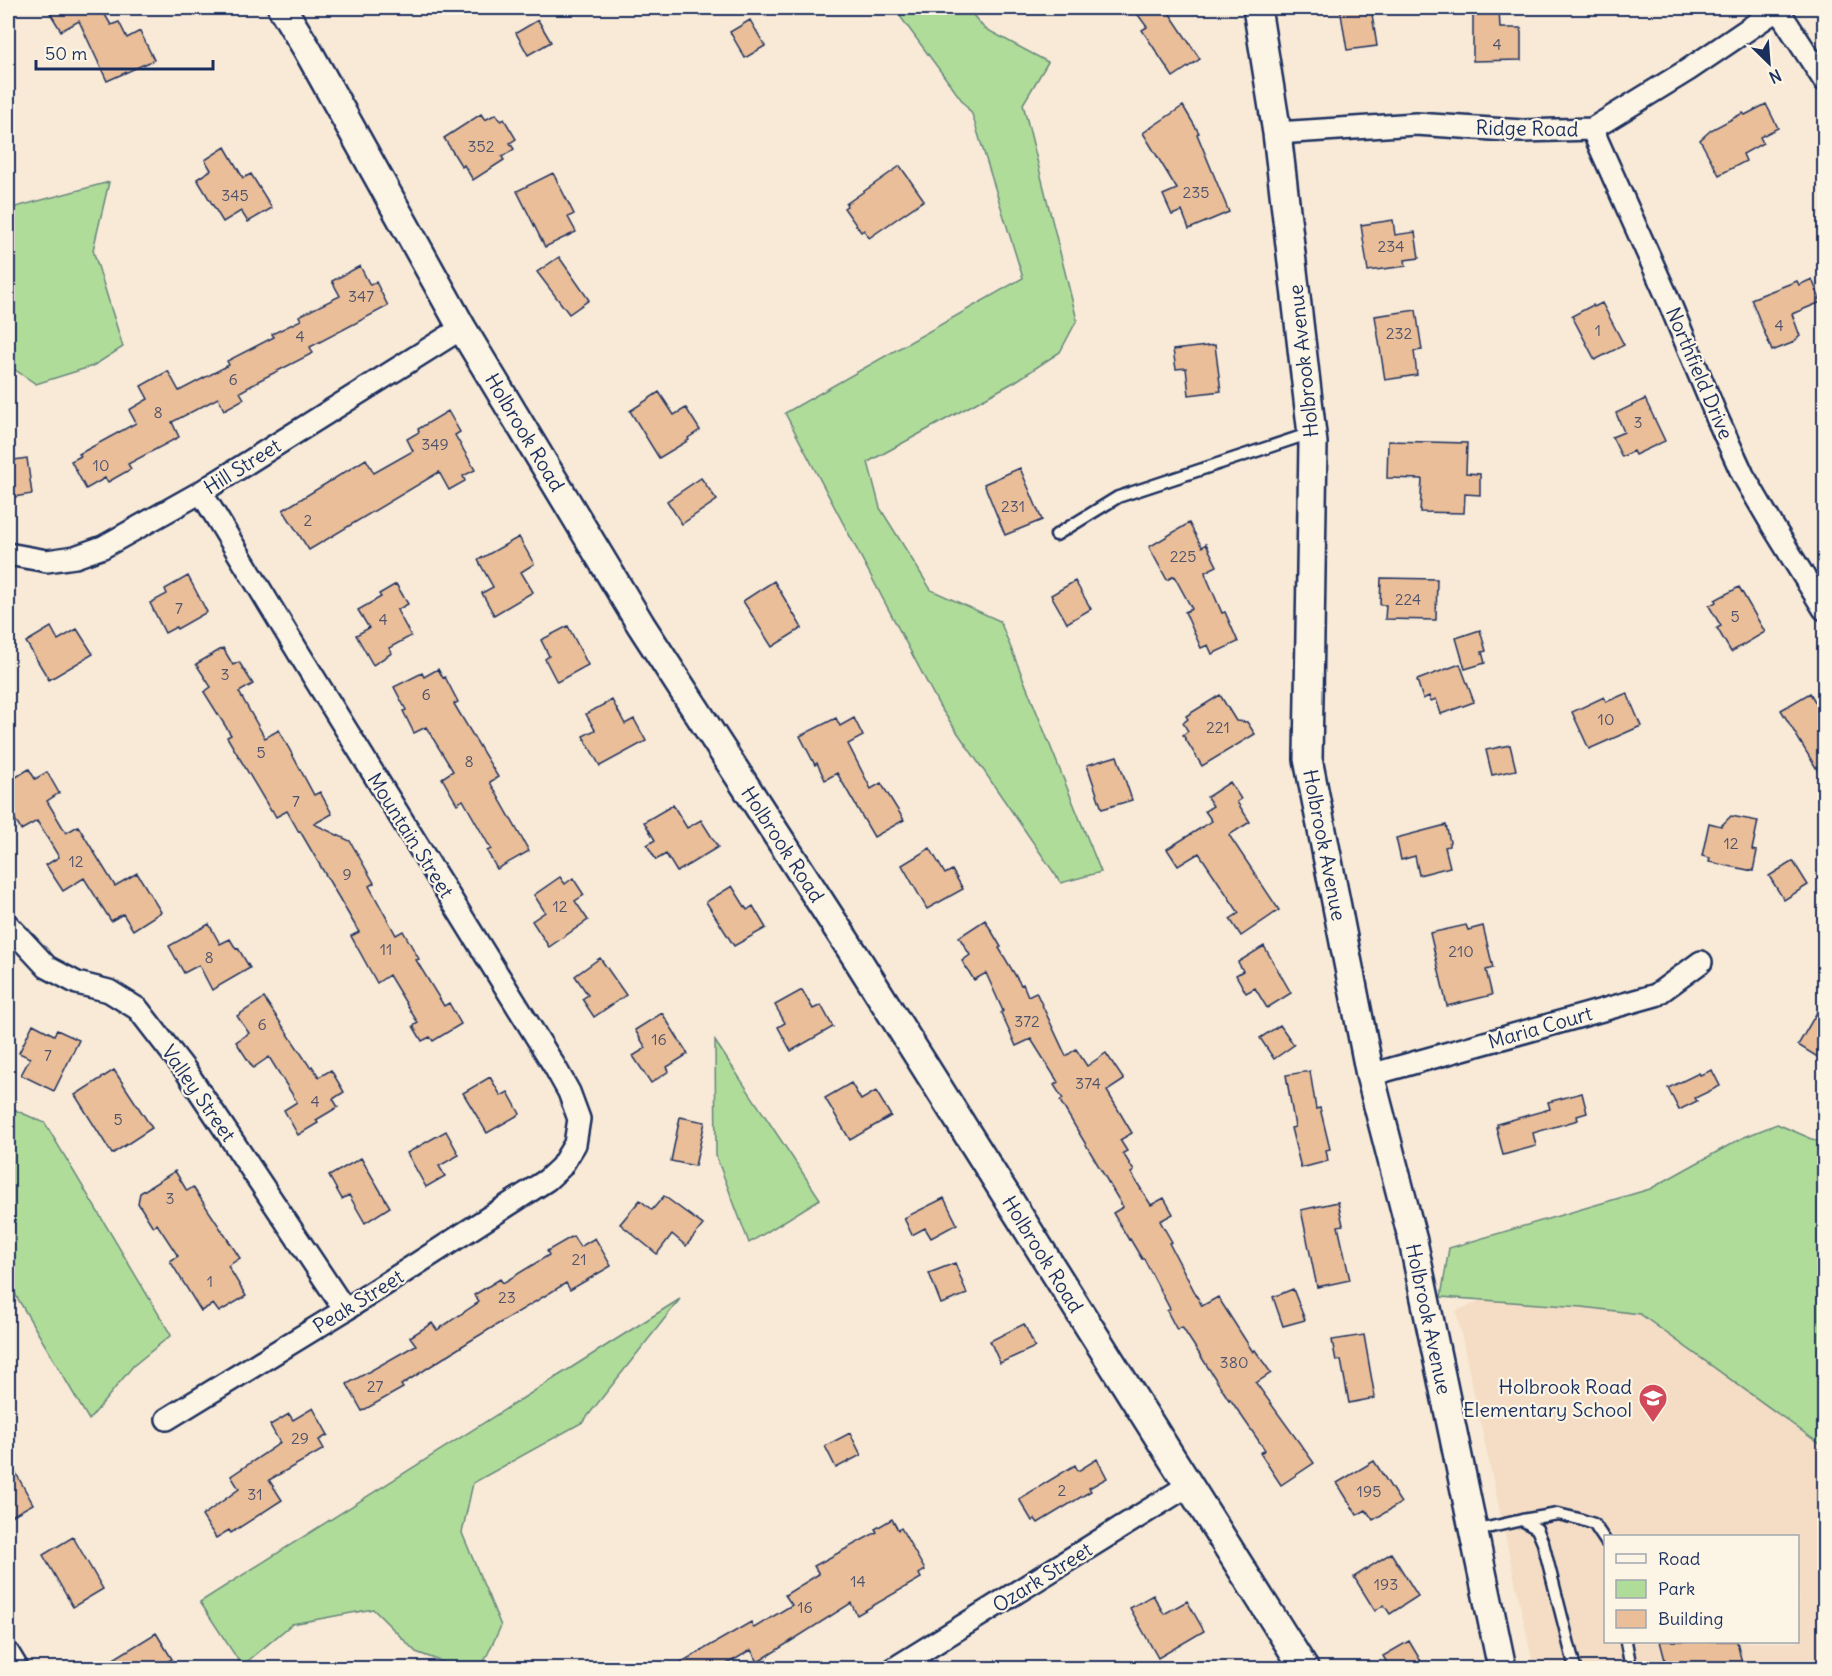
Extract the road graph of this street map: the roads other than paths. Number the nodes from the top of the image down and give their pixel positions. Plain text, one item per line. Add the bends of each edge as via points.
1 (282, 8) edge
2 (1257, 8) edge
3 (1778, 8) edge
4 (1824, 80) edge
5 (1592, 129) junction
6 (1277, 133) junction
7 (462, 328) junction
8 (1311, 433) junction
9 (201, 492) junction
10 (1056, 536) dead end
11 (8, 554) edge
12 (1824, 609) edge
13 (8, 926) edge
14 (1701, 962) dead end
15 (1370, 1075) junction
16 (547, 1180) joint
17 (345, 1310) junction
18 (167, 1419) dead end
19 (1189, 1485) junction
20 (1522, 1520) junction
21 (1474, 1531) junction
22 (1604, 1540) edge
23 (1626, 1643) edge
24 (8, 1653) edge
25 (17, 1668) edge
26 (895, 1668) edge
27 (1304, 1668) edge
28 (1502, 1668) edge
29 (1575, 1668) edge
30 (1631, 1668) edge

1 - 7 street, Holbrook Road
2 - 6 street, Holbrook Avenue
3 - 4 street
3 - 5 street, Ridge Road via 1689,70
5 - 6 street, Ridge Road via 1522,131 1416,124
5 - 12 street, Northfield Drive via 1743,475
6 - 8 street, Holbrook Avenue
7 - 9 street, Hill Street
7 - 19 street, Holbrook Road via 641,625
8 - 10 lane via 1118,497
8 - 15 street, Holbrook Avenue via 1308,759
9 - 11 street, Hill Street via 103,547 75,558 47,561
9 - 16 street, Mountain Street via 569,1092 579,1119 575,1144 561,1167
13 - 17 street, Valley Street via 47,967 77,983 109,991 138,1009 186,1071
14 - 15 street, Maria Court via 1656,995
15 - 21 street, Holbrook Avenue via 1413,1241
16 - 17 street, Peak Street
17 - 18 street, Peak Street
19 - 26 street, Ozark Street
19 - 27 street, Holbrook Road
20 - 21 lane
20 - 22 lane via 1557,1514 1579,1519 1594,1524
20 - 29 lane via 1537,1529 1543,1543
21 - 28 street, Holbrook Avenue
23 - 30 lane
24 - 25 street

